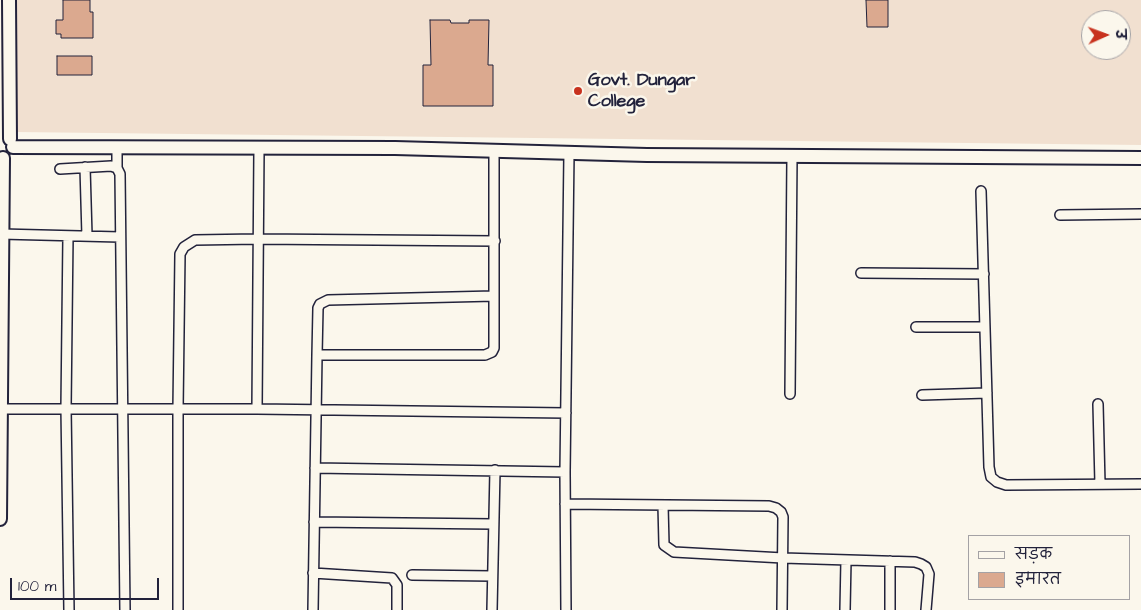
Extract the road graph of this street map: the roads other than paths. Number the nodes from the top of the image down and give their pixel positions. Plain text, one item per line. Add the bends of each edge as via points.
1 (9, 0) edge
2 (8, 140) edge
3 (117, 148) junction
4 (259, 149) junction
5 (494, 152) junction
6 (569, 154) junction
7 (792, 156) junction
8 (1, 158) edge
9 (1141, 158) edge
10 (85, 167) junction
11 (117, 168) junction
12 (60, 169) dead end
13 (981, 192) dead end
14 (1060, 214) dead end
15 (1141, 214) edge
16 (1, 234) edge
17 (68, 236) junction
18 (87, 236) junction
19 (120, 237) junction
20 (257, 239) junction
21 (494, 241) junction
22 (861, 273) dead end
23 (984, 274) junction
24 (494, 296) junction
25 (916, 327) dead end
26 (985, 327) junction
27 (317, 356) junction
28 (987, 393) junction
29 (790, 394) dead end
30 (922, 395) dead end
31 (1098, 404) dead end
32 (66, 408) junction
33 (0, 409) edge
34 (123, 409) junction
35 (178, 409) junction
36 (257, 409) junction
37 (316, 410) junction
38 (566, 413) junction
39 (315, 468) junction
40 (496, 470) junction
41 (565, 472) junction
42 (1100, 484) junction
43 (1141, 484) edge
44 (0, 499) edge
45 (565, 504) junction
46 (663, 505) junction
47 (0, 519) edge
48 (314, 522) junction
49 (493, 524) junction
50 (783, 558) junction
51 (846, 560) junction
52 (890, 561) junction
53 (313, 573) junction
54 (412, 575) dead end
55 (492, 576) junction
56 (69, 610) edge
57 (124, 610) edge
58 (178, 610) edge
59 (313, 610) edge
60 (397, 610) edge
61 (492, 610) edge
62 (566, 610) edge
63 (782, 610) edge
64 (845, 610) edge
65 (890, 610) edge
66 (926, 610) edge

1 - 2 street
2 - 3 street
2 - 8 street via 10,155
3 - 4 street
3 - 11 street
4 - 5 street via 395,148
4 - 20 street
5 - 6 street
5 - 21 street
6 - 7 street
6 - 38 street
7 - 9 street
7 - 29 street
8 - 16 street
10 - 11 street
10 - 12 street
10 - 18 street
11 - 19 street via 120,174
13 - 23 street
14 - 15 street
16 - 17 street
16 - 33 street
17 - 18 street
17 - 32 street
18 - 19 street
19 - 34 street
20 - 21 street
20 - 35 street via 195,240 180,254
20 - 36 street
21 - 24 street
22 - 23 street
23 - 26 street
24 - 27 street via 323,301 318,308
24 - 27 street via 494,348 489,355
25 - 26 street
26 - 28 street
27 - 37 street
28 - 30 street
28 - 42 street via 989,467 996,482 1006,485
31 - 42 street
32 - 33 street
32 - 34 street
32 - 56 street
33 - 44 street
34 - 35 street
34 - 57 street
35 - 36 street
35 - 58 street
36 - 37 street
37 - 38 street
37 - 39 street
38 - 41 street
39 - 40 street
39 - 48 street
40 - 41 street
40 - 49 street
41 - 45 street
42 - 43 street
44 - 47 street
45 - 46 street
45 - 62 street
46 - 50 street via 663,540 669,550
46 - 50 street via 776,508 783,517
48 - 49 street
48 - 53 street
49 - 55 street
50 - 51 street
50 - 63 street
51 - 52 street
51 - 64 street
52 - 65 street
52 - 66 street via 915,562 926,567
53 - 59 street
53 - 60 street via 392,578 396,585
54 - 55 street
55 - 61 street

